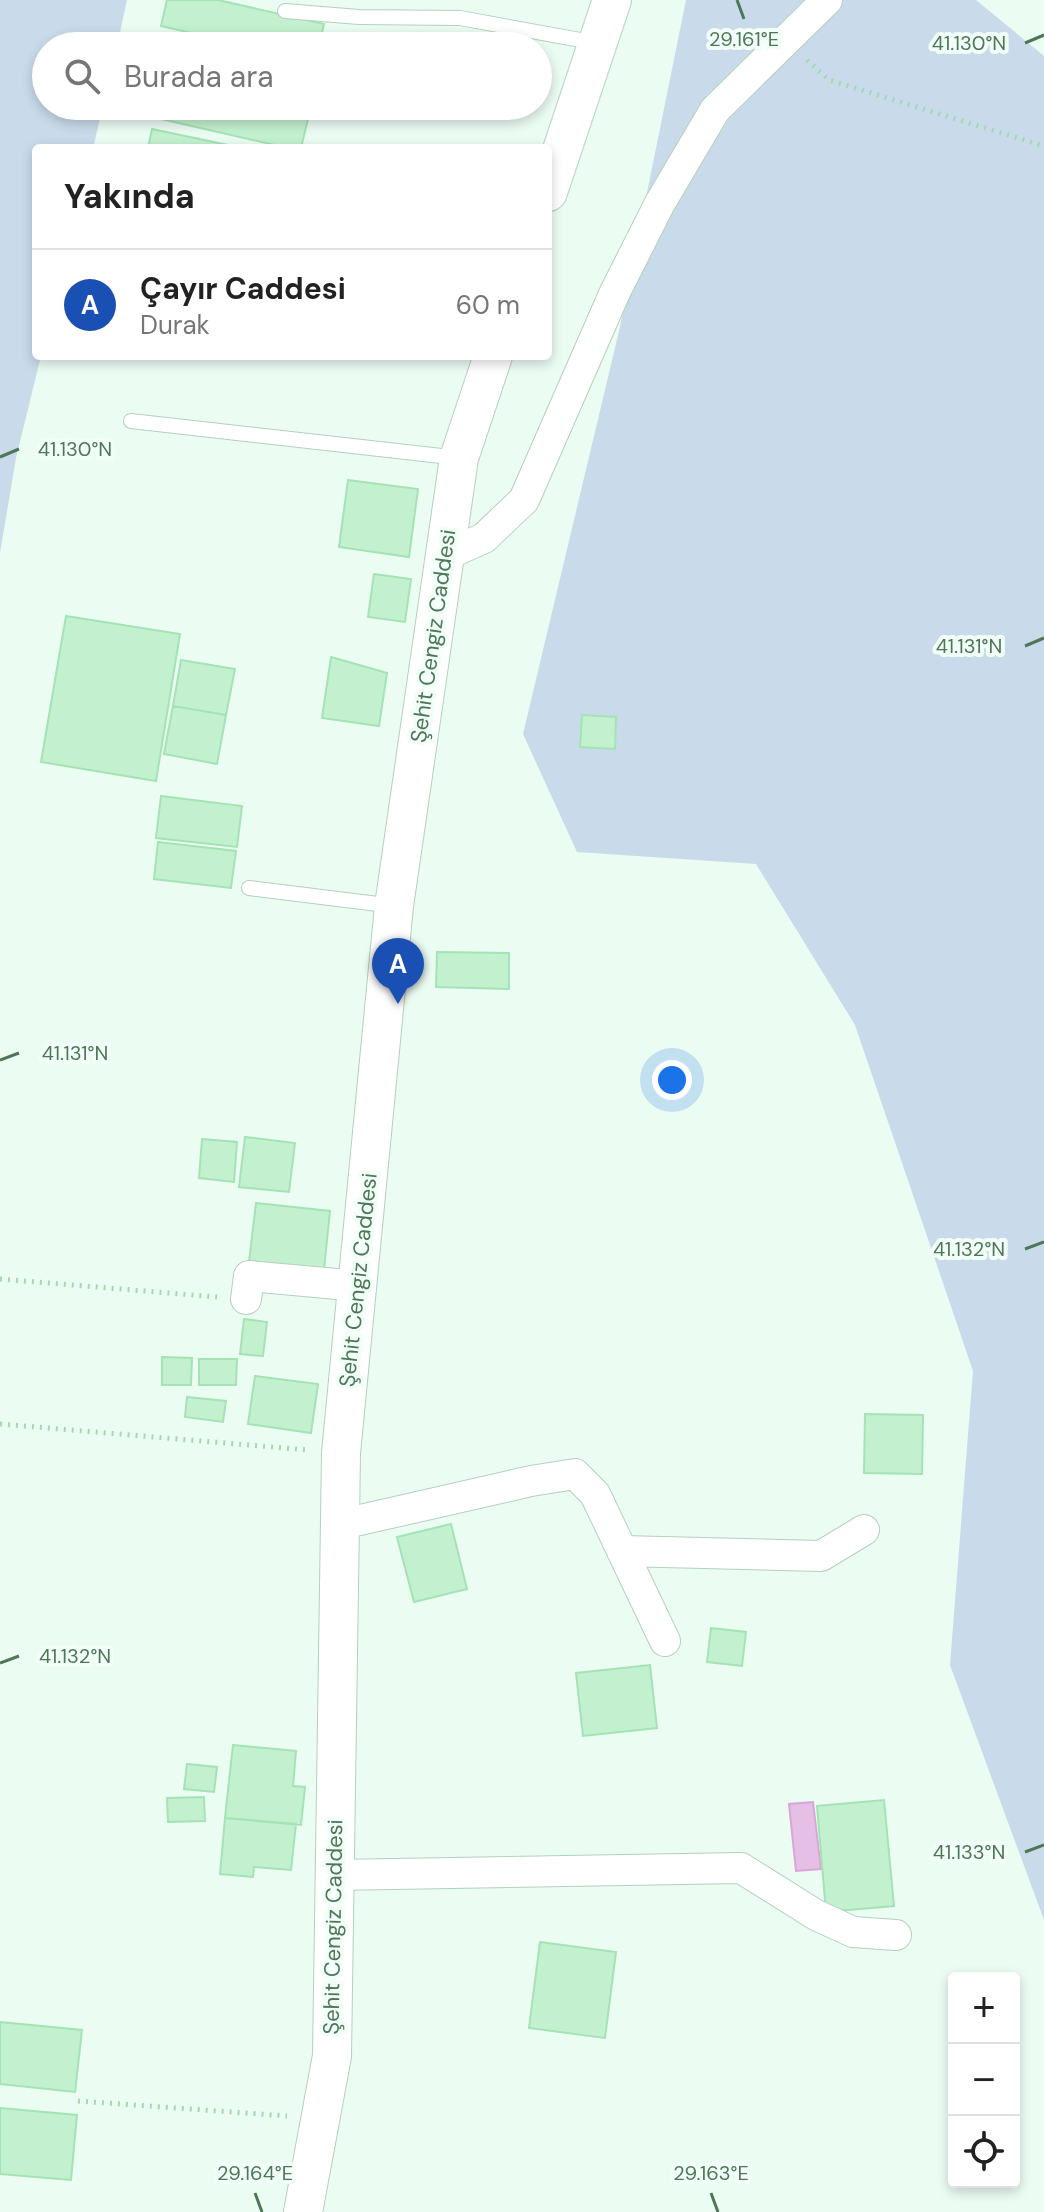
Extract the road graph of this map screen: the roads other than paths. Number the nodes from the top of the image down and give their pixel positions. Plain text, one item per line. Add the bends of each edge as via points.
1 (612, 0) edge
2 (827, 0) edge
3 (285, 11) dead end
4 (537, 32) edge
5 (552, 35) edge
6 (598, 43) junction
7 (552, 180) edge
8 (492, 360) edge
9 (131, 421) dead end
10 (459, 458) junction
11 (444, 556) junction
12 (249, 888) dead end
13 (394, 906) junction
14 (359, 1286) junction
15 (246, 1299) road end
16 (338, 1525) junction
17 (864, 1530) dead end
18 (622, 1551) junction
19 (665, 1641) dead end
20 (334, 1875) junction
21 (896, 1935) dead end
22 (303, 2212) edge

1 - 6 street
2 - 11 street via 715,110 615,292 524,500 484,538
3 - 4 lane via 460,18
5 - 6 lane
6 - 7 street
8 - 10 street, Şehit Cengiz Caddesi
9 - 10 lane
10 - 11 street, Şehit Cengiz Caddesi
11 - 13 street, Şehit Cengiz Caddesi
12 - 13 lane
13 - 14 street, Şehit Cengiz Caddesi
14 - 15 street via 249,1276
14 - 16 street, Şehit Cengiz Caddesi
16 - 18 street via 575,1474 595,1494
16 - 20 street, Şehit Cengiz Caddesi
17 - 18 street via 821,1556
18 - 19 street
20 - 21 street via 741,1868 853,1932
20 - 22 street, Şehit Cengiz Caddesi via 332,2056

